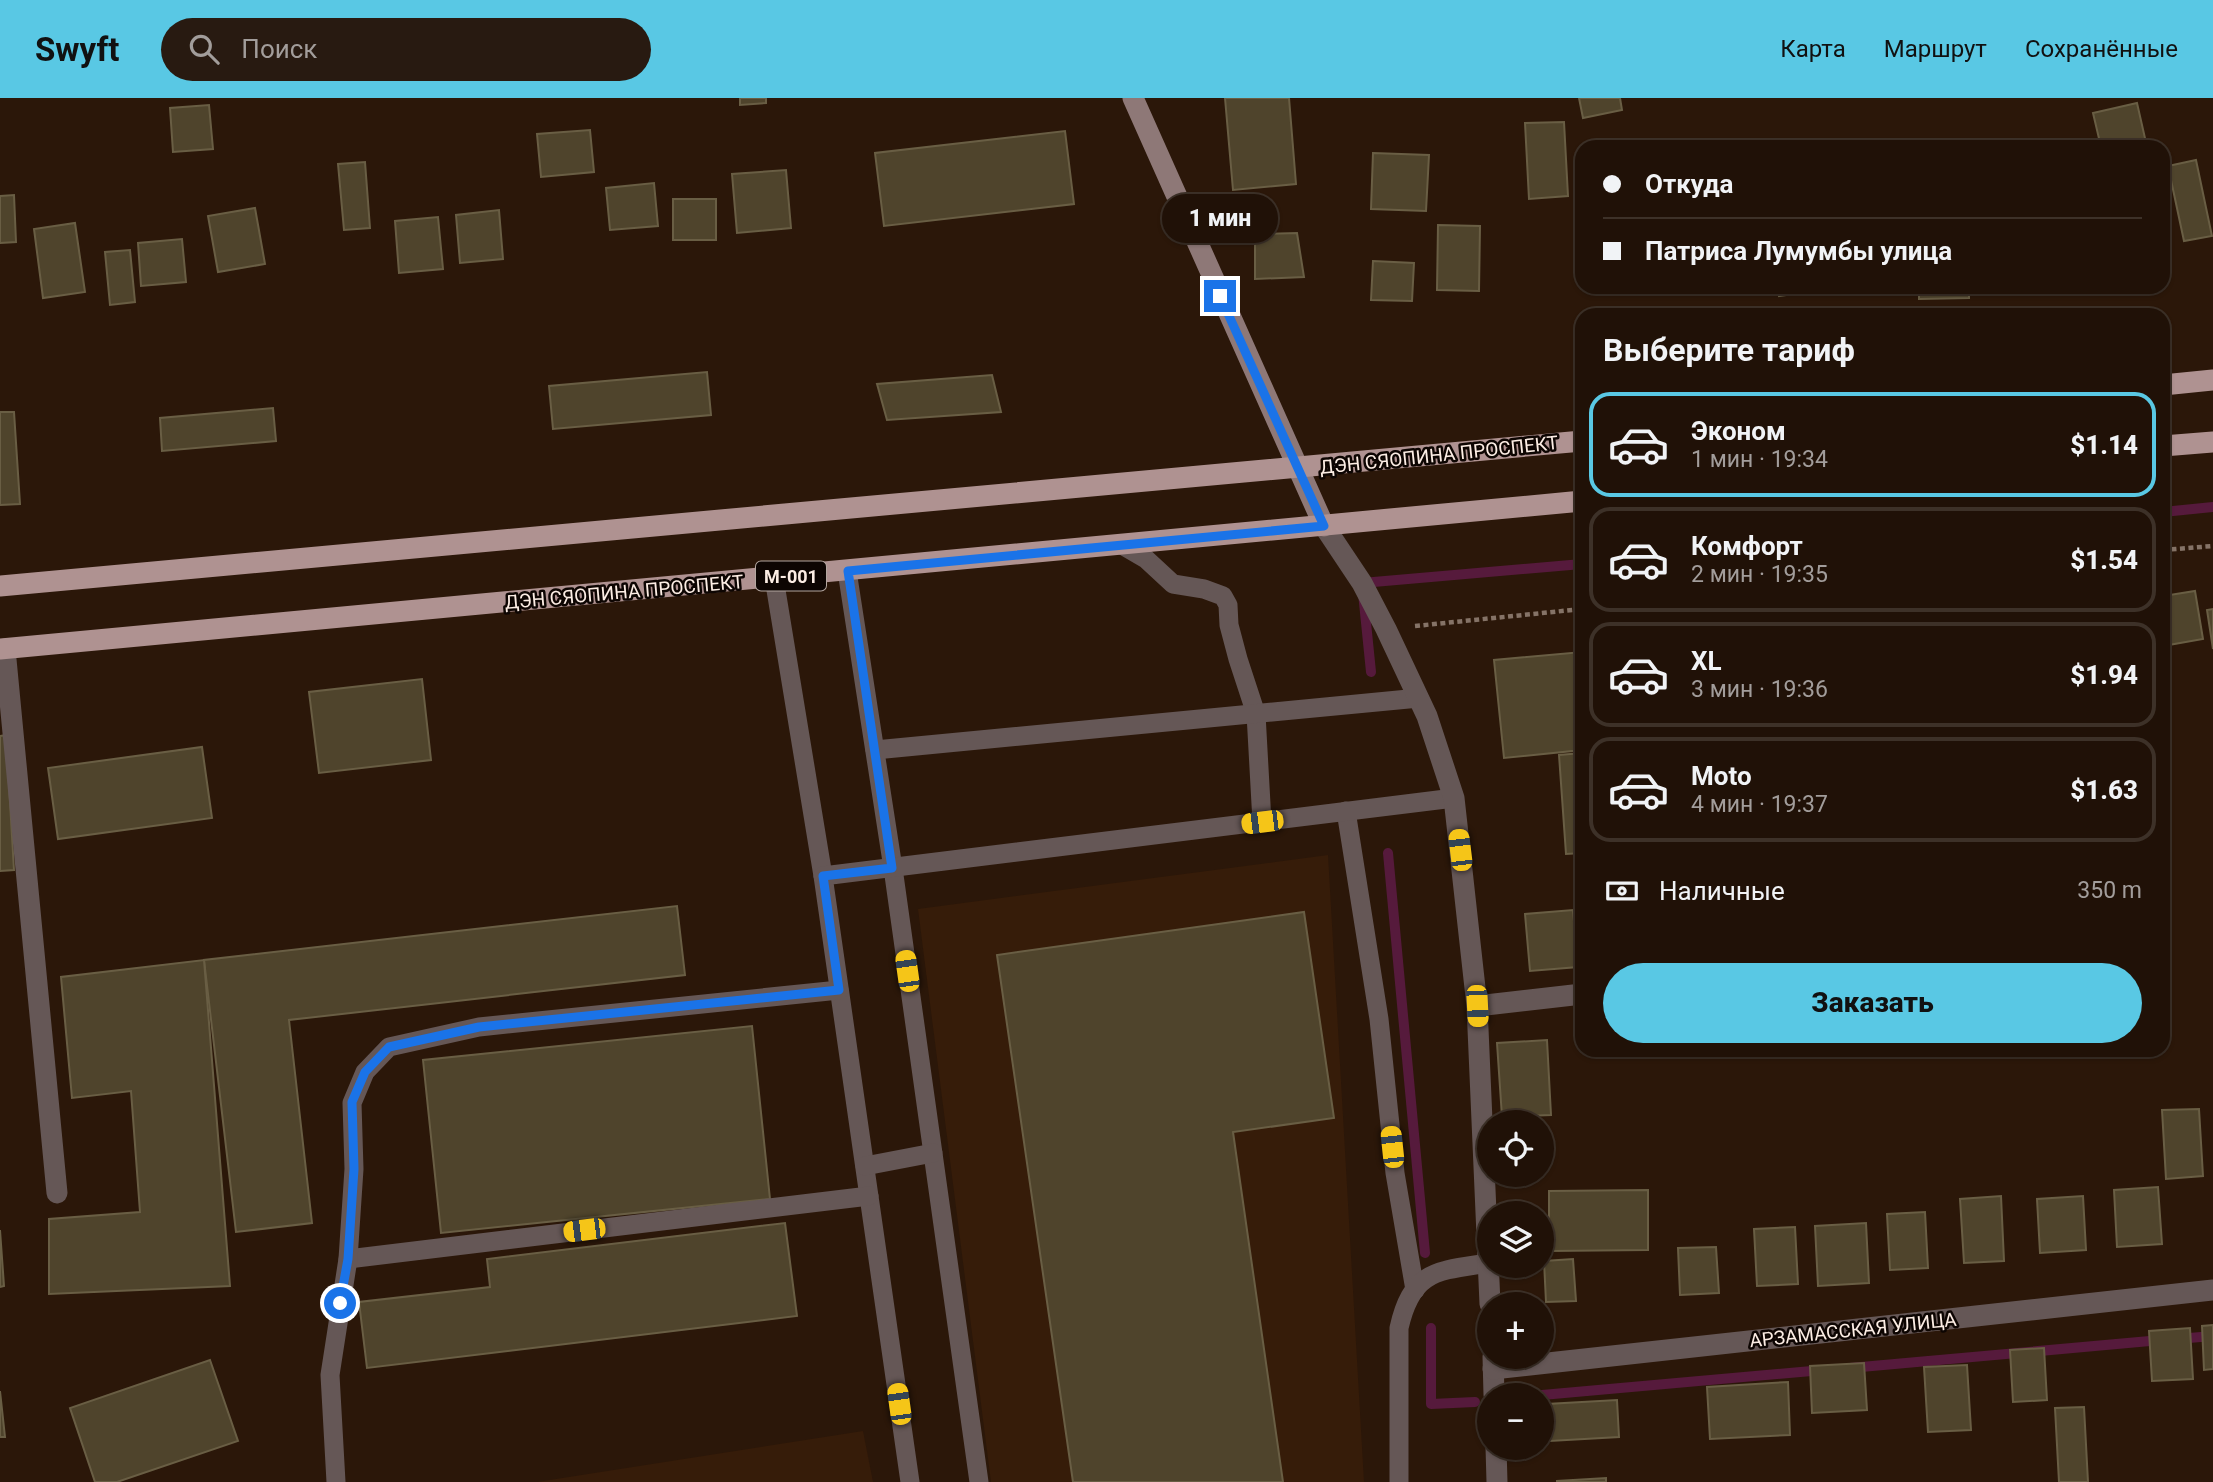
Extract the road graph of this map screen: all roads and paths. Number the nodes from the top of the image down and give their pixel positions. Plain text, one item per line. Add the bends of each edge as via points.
1 (1133, 98) edge
2 (2213, 380) edge
3 (2170, 384) edge
4 (1575, 442) edge
5 (2213, 442) edge
6 (2170, 445) edge
7 (1297, 469) junction
8 (1575, 502) edge
9 (1324, 526) junction
10 (1122, 545) junction
11 (2213, 546) edge
12 (2170, 549) edge
13 (848, 571) junction
14 (774, 578) junction
15 (0, 586) edge
16 (1575, 610) edge
17 (1386, 629) junction
18 (2, 649) edge
19 (1419, 698) junction
20 (1256, 714) junction
21 (875, 750) junction
22 (1454, 798) junction
23 (1346, 811) junction
24 (1262, 822) junction
25 (892, 868) junction
26 (823, 876) junction
27 (839, 990) junction
28 (1575, 995) edge
29 (1477, 1006) junction
30 (933, 1153) junction
31 (865, 1166) junction
32 (57, 1193) dead end
33 (869, 1196) junction
34 (1485, 1201) edge
35 (348, 1259) junction
36 (1477, 1265) edge
37 (1415, 1290) junction
38 (2213, 1290) edge
39 (1554, 1357) edge
40 (1496, 1460) edge
41 (336, 1482) edge
42 (910, 1482) edge
43 (979, 1482) edge
44 (1399, 1482) edge
45 (1497, 1482) edge

1 - 7 street
2 - 3 main road
4 - 7 main road, ДЭН СЯОПИНА ПРОСПЕКТ
5 - 6 main road
7 - 9 street
7 - 15 main road, ДЭН СЯОПИНА ПРОСПЕКТ
8 - 9 main road, ДЭН СЯОПИНА ПРОСПЕКТ / M-001
9 - 10 main road, ДЭН СЯОПИНА ПРОСПЕКТ / M-001
9 - 17 street
10 - 13 main road, ДЭН СЯОПИНА ПРОСПЕКТ / M-001
10 - 20 lane via 1174,584 1223,596
11 - 12 path
13 - 14 main road, ДЭН СЯОПИНА ПРОСПЕКТ / M-001
13 - 21 lane
14 - 18 main road, ДЭН СЯОПИНА ПРОСПЕКТ / M-001
14 - 26 lane
16 - 17 path
17 - 19 street
18 - 32 street
19 - 20 lane
19 - 22 street
20 - 21 lane
20 - 24 lane
21 - 25 lane
22 - 23 lane
22 - 29 street
23 - 24 lane
23 - 37 lane
24 - 25 lane
25 - 26 lane
25 - 30 lane
26 - 27 lane
27 - 31 lane
27 - 35 lane via 479,1027 389,1047 365,1072 352,1102 354,1169
28 - 29 street
29 - 34 street
30 - 31 lane
30 - 43 lane
31 - 33 lane
33 - 35 lane
33 - 42 lane
35 - 41 lane via 330,1375
36 - 37 lane via 1438,1271
37 - 44 lane via 1399,1328
38 - 39 street, АРЗАМАССКАЯ УЛИЦА
40 - 45 street

